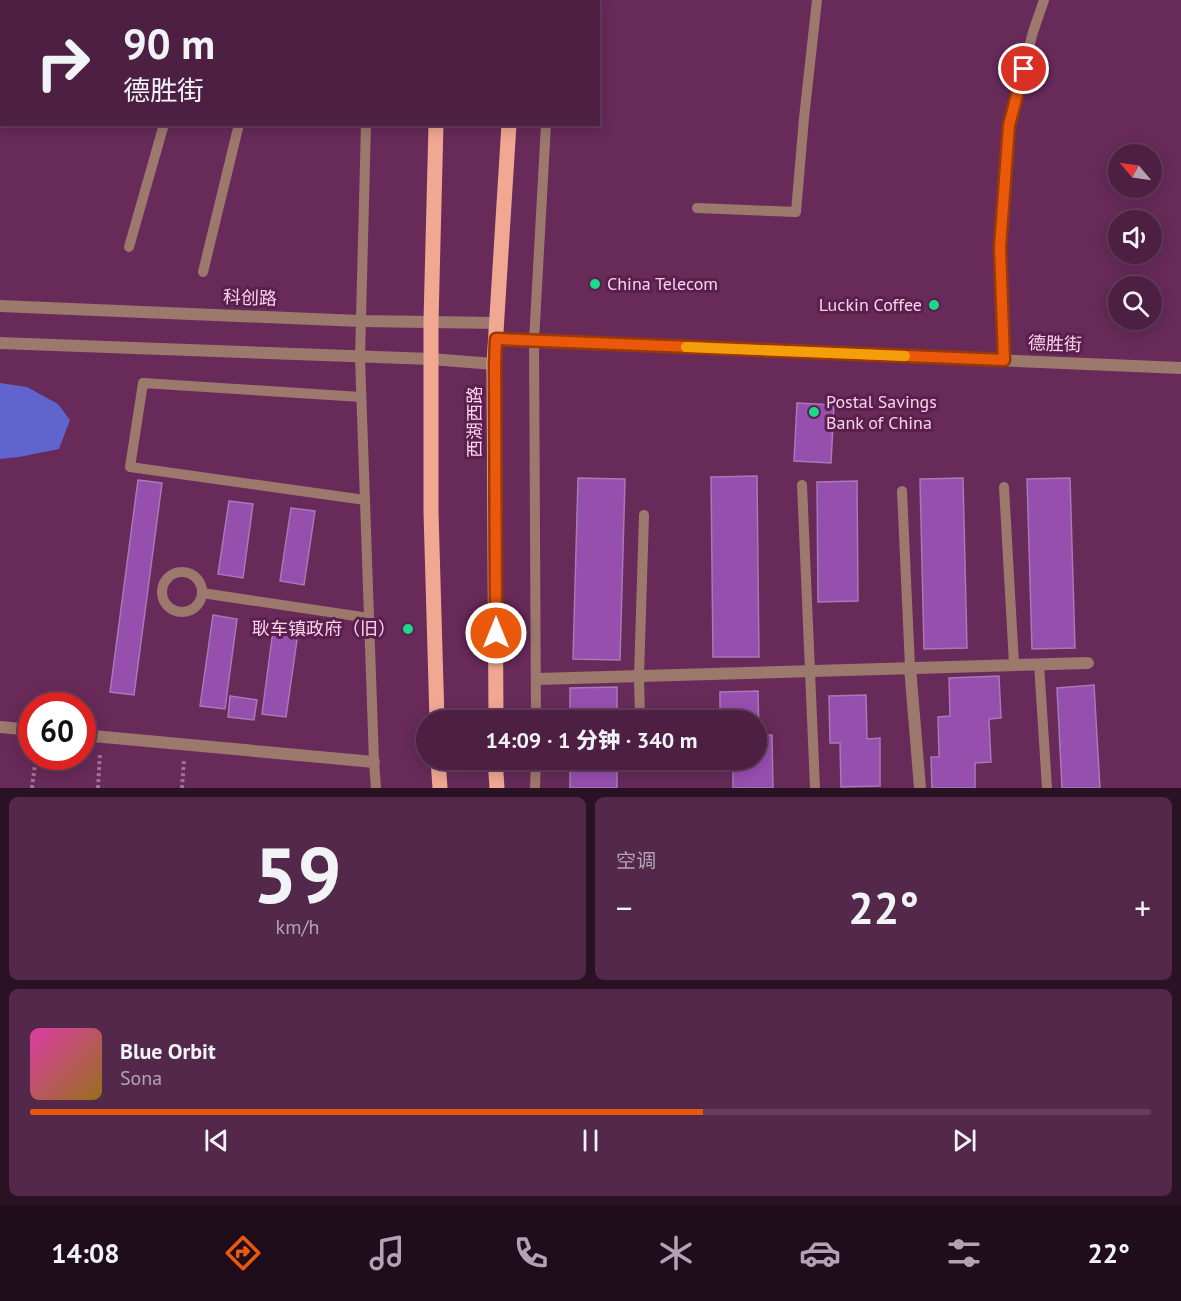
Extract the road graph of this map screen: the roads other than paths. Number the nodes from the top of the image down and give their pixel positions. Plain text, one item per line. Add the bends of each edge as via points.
1 (817, 0) edge
2 (1044, 0) edge
3 (163, 126) edge
4 (239, 126) edge
5 (366, 126) edge
6 (435, 126) edge
7 (509, 126) edge
8 (546, 126) edge
9 (697, 208) dead end
10 (129, 247) dead end
11 (203, 272) dead end
12 (0, 306) edge
13 (360, 321) junction
14 (431, 321) junction
15 (497, 331) junction
16 (534, 340) junction
17 (0, 343) edge
18 (360, 357) junction
19 (431, 359) junction
20 (1004, 360) junction
21 (495, 364) junction
22 (1181, 368) edge
23 (361, 397) junction
24 (802, 485) dead end
25 (1004, 487) dead end
26 (902, 491) dead end
27 (365, 500) junction
28 (644, 515) dead end
29 (202, 593) dead end
30 (369, 618) junction
31 (1088, 663) dead end
32 (1014, 664) junction
33 (1039, 664) junction
34 (910, 667) junction
35 (810, 670) junction
36 (639, 676) junction
37 (537, 679) junction
38 (437, 710) edge
39 (496, 710) edge
40 (536, 710) edge
41 (640, 710) edge
42 (0, 728) edge
43 (18, 729) edge
44 (96, 736) edge
45 (374, 762) junction
46 (439, 770) edge
47 (496, 770) edge
48 (536, 770) edge
49 (376, 788) edge
50 (440, 788) edge
51 (497, 788) edge
52 (535, 788) edge
53 (815, 788) edge
54 (920, 788) edge
55 (1047, 788) edge

1 - 9 lane via 796,212
2 - 20 lane via 1009,125 1000,247
3 - 10 lane
4 - 11 lane
5 - 13 lane
6 - 14 main road
7 - 15 main road, 西湖西路
8 - 16 lane
12 - 13 street, 科创路
13 - 14 street, 科创路
13 - 18 lane
14 - 15 street, 科创路
14 - 19 main road
15 - 16 street, 德胜街
15 - 21 main road, 西湖西路
16 - 20 street, 德胜街
16 - 37 lane
17 - 18 street
18 - 19 street
18 - 23 lane
19 - 21 street
19 - 38 main road
20 - 22 street, 德胜街
21 - 39 main road, 西湖西路
23 - 27 lane
23 - 27 lane via 143,383 130,466
24 - 35 lane
25 - 32 lane
26 - 34 lane
27 - 30 lane
28 - 36 lane
29 - 30 lane
30 - 45 lane
31 - 33 street
32 - 33 street
32 - 34 street
33 - 55 lane
34 - 35 street
34 - 54 street
35 - 36 street
35 - 53 lane
36 - 37 street
36 - 41 lane
37 - 40 lane
42 - 43 street
44 - 45 street
45 - 49 lane
46 - 50 main road
47 - 51 main road
48 - 52 lane

